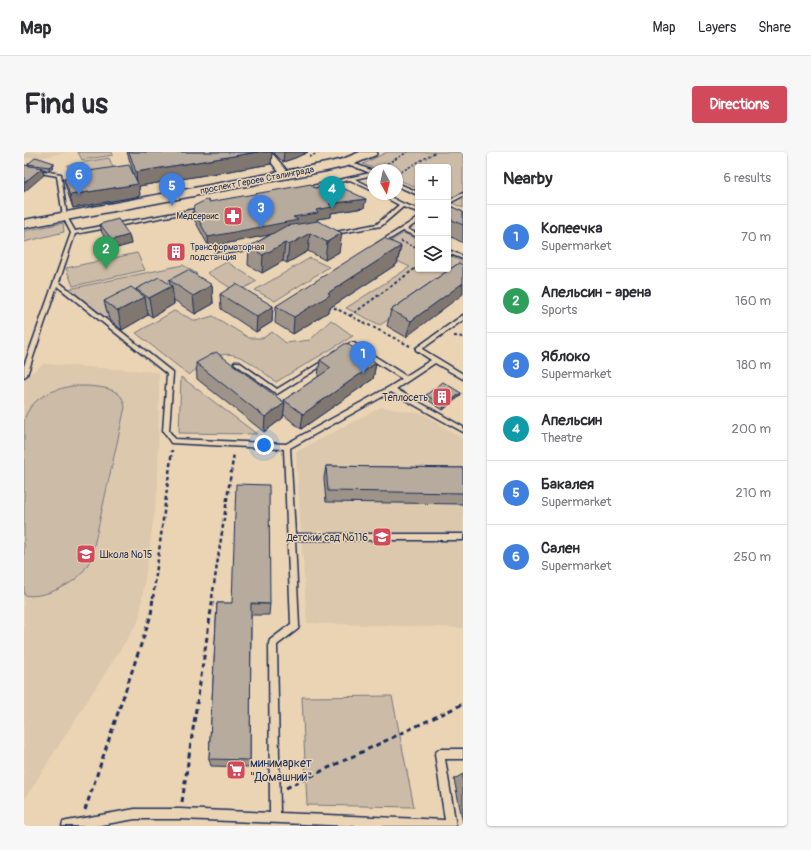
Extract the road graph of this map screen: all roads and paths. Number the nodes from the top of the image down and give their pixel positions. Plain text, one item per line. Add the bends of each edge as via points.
1 (267, 152) edge
2 (371, 152) edge
3 (408, 152) edge
4 (436, 152) edge
5 (347, 162) junction
6 (386, 164) edge
7 (24, 169) edge
8 (367, 171) edge
9 (403, 171) edge
10 (286, 175) junction
11 (367, 175) edge
12 (352, 179) junction
13 (367, 187) edge
14 (403, 187) edge
15 (296, 190) edge
16 (415, 193) edge
17 (463, 194) edge
18 (392, 200) edge
19 (451, 201) edge
20 (402, 205) junction
21 (205, 208) edge
22 (415, 210) edge
23 (66, 217) junction
24 (415, 222) edge
25 (24, 224) edge
26 (403, 229) junction
27 (73, 233) junction
28 (325, 235) edge
29 (415, 235) edge
30 (391, 236) junction
31 (263, 246) edge
32 (372, 248) edge
33 (415, 248) edge
34 (451, 252) edge
35 (216, 254) dead end
36 (463, 258) edge
37 (451, 266) edge
38 (415, 269) edge
39 (458, 270) edge
40 (56, 283) junction
41 (329, 305) edge
42 (350, 316) junction
43 (463, 317) edge
44 (418, 350) junction
45 (435, 360) junction
46 (238, 363) dead end
47 (24, 375) edge
48 (463, 377) edge
49 (406, 379) junction
50 (390, 389) junction
51 (463, 430) edge
52 (173, 441) junction
53 (236, 444) junction
54 (287, 447) junction
55 (291, 537) junction
56 (463, 537) edge
57 (463, 704) edge
58 (463, 754) edge
59 (275, 794) junction
60 (180, 814) junction
61 (275, 818) junction
62 (80, 824) junction
63 (67, 826) edge

1 - 10 street
2 - 5 main road, проспект Героев Сталинграда
3 - 6 path
4 - 9 path
5 - 8 lane
5 - 10 main road, проспект Героев Сталинграда
7 - 23 lane via 59,175
10 - 23 main road, проспект Героев Сталинграда
11 - 12 lane
12 - 13 lane
12 - 15 lane
14 - 16 lane
17 - 19 lane
18 - 20 lane
20 - 22 lane
20 - 28 lane via 379,225
21 - 27 lane
23 - 25 main road, проспект Героев Сталинграда
23 - 27 lane
24 - 26 lane
26 - 29 lane
26 - 30 lane
27 - 40 lane
30 - 32 lane
30 - 33 path
31 - 35 lane
34 - 36 lane
37 - 39 path
38 - 42 path
40 - 47 lane
40 - 52 lane via 170,373 166,431
41 - 42 path
42 - 44 path
43 - 44 lane
44 - 45 lane
45 - 48 lane
45 - 49 lane
46 - 49 lane via 277,392 352,344
49 - 50 lane
50 - 51 lane
50 - 54 lane
52 - 53 lane
52 - 62 path via 151,615
53 - 54 lane
53 - 60 path
54 - 55 lane
55 - 56 lane
55 - 59 lane via 295,626 273,643
57 - 59 path
58 - 61 lane via 440,754 451,825
59 - 61 lane
60 - 61 lane
60 - 62 lane via 135,814
62 - 63 lane

